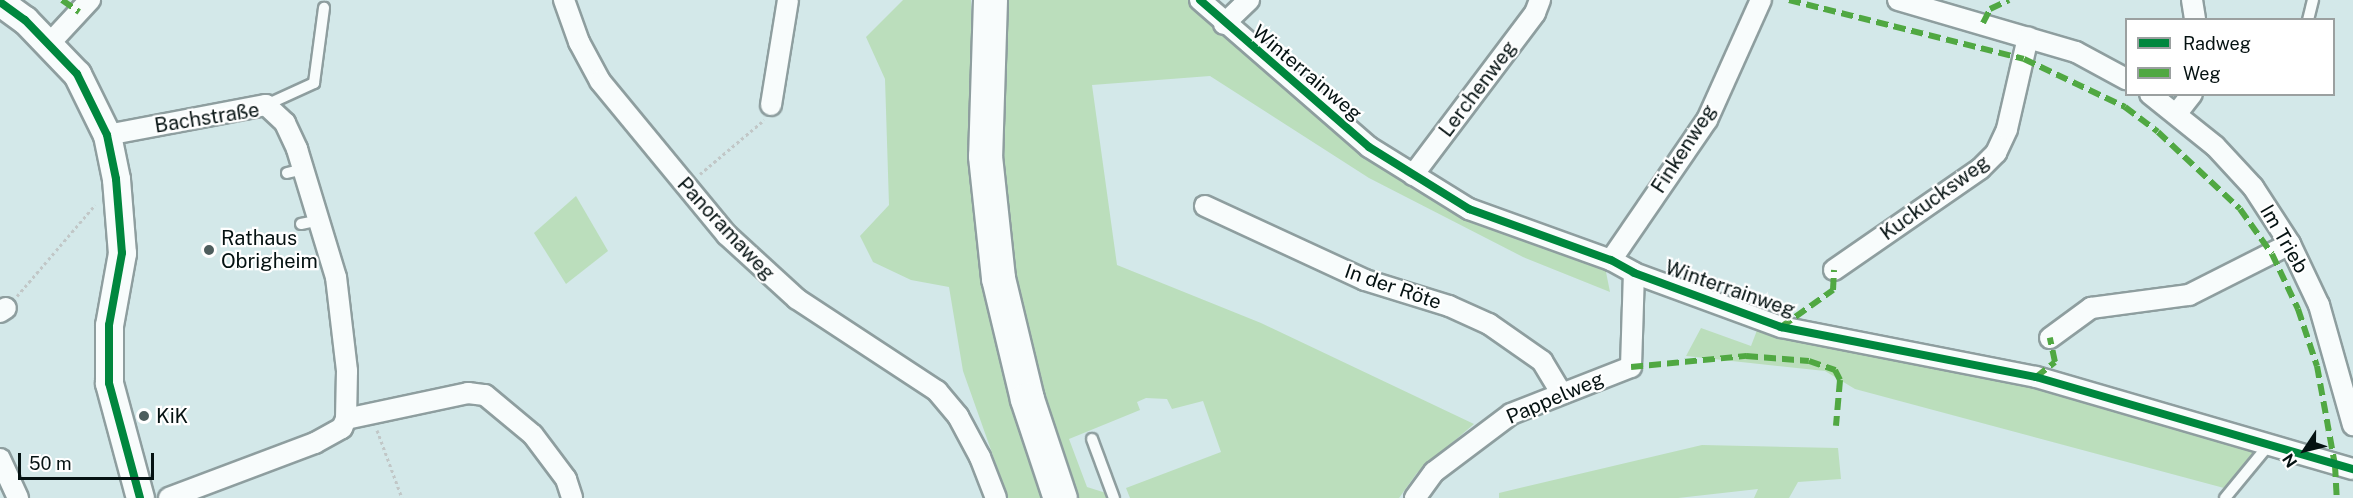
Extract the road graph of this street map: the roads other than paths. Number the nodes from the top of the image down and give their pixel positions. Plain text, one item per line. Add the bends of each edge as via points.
1 (90, 0) edge
2 (564, 0) edge
3 (788, 0) edge
4 (990, 0) edge
5 (1200, 0) edge
6 (1249, 0) edge
7 (1540, 0) edge
8 (1761, 0) edge
9 (1898, 0) edge
10 (2192, 0) edge
11 (2313, 0) edge
12 (0, 2) edge
13 (1944, 5) edge
14 (324, 8) dead end
15 (2195, 18) edge
16 (2308, 18) edge
17 (1224, 24) junction
18 (2028, 37) junction
19 (50, 43) junction
20 (2125, 78) edge
21 (2153, 96) edge
22 (2190, 96) edge
23 (266, 105) junction
24 (771, 105) road end
25 (2177, 113) junction
26 (107, 135) junction
27 (1413, 175) junction
28 (1205, 206) dead end
29 (320, 220) junction
30 (301, 224) dead end
31 (2290, 244) junction
32 (1611, 260) junction
33 (1834, 270) dead end
34 (1634, 273) junction
35 (2050, 338) dead end
36 (1561, 393) junction
37 (346, 419) junction
38 (2353, 425) edge
39 (1092, 439) dead end
40 (2267, 447) junction
41 (0, 459) edge
42 (2353, 469) edge
43 (18, 498) edge
44 (140, 498) edge
45 (169, 498) edge
46 (572, 498) edge
47 (996, 498) edge
48 (1060, 498) edge
49 (1114, 498) edge
50 (1415, 498) edge
51 (2225, 498) edge

1 - 19 street
2 - 47 street, Panoramaweg via 579,42 600,81 685,186 764,272 797,299 937,391 958,416
3 - 24 street
4 - 48 highway via 985,156 997,268 1027,399
5 - 17 street, Winterrainweg
6 - 17 street
7 - 27 street, Lerchenweg via 1535,13
8 - 32 street, Finkenweg via 1707,120
9 - 13 street
10 - 15 street
11 - 16 lane
12 - 19 main road
13 - 18 street
14 - 23 lane via 314,83
17 - 27 street, Winterrainweg via 1369,147
18 - 20 street via 2076,52
18 - 33 street, Kuckucksweg via 2007,129 1996,153 1980,169
19 - 26 main road via 77,74
21 - 25 street, Im Trieb
22 - 25 street
23 - 26 street, Bachstraße
23 - 29 street, Bachstraße
25 - 31 street, Im Trieb via 2253,187
26 - 44 main road via 116,179 122,253 108,325 109,383
27 - 32 street, Winterrainweg via 1469,209
28 - 36 street, In der Röte via 1365,280 1449,306 1489,324 1542,360
29 - 30 lane
29 - 37 street, Bachstraße via 336,278 347,371
31 - 35 street via 2189,295 2091,308
31 - 38 street, Im Trieb via 2319,305
32 - 34 street, Winterrainweg
34 - 36 street, Pappelweg via 1631,367
34 - 40 street, Winterrainweg via 1781,327 2036,377 2153,408
36 - 50 street, Pappelweg via 1511,414 1471,441 1434,472
37 - 45 street via 342,428 315,443
37 - 46 street via 468,393 485,395 534,435 566,479
39 - 49 lane
40 - 42 street, Winterrainweg
40 - 51 lane
41 - 43 street

